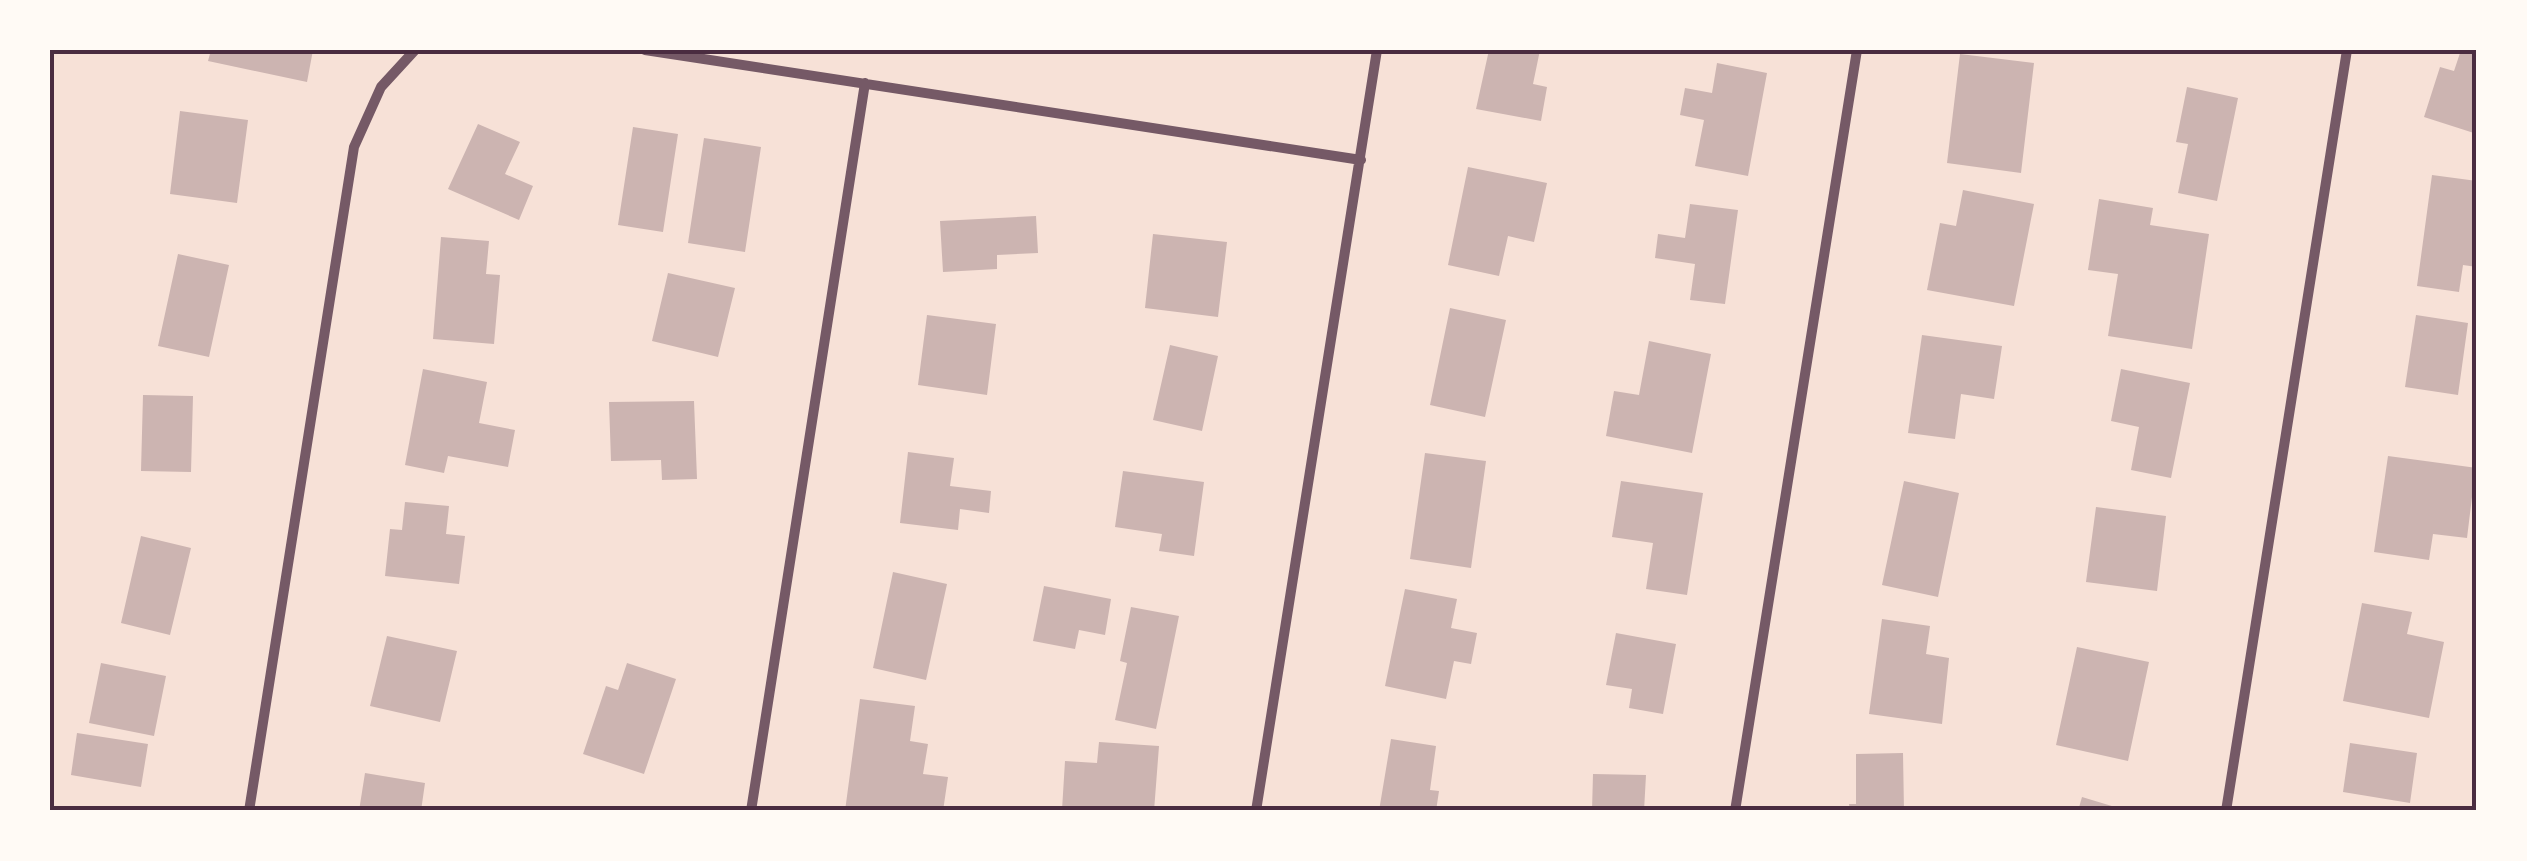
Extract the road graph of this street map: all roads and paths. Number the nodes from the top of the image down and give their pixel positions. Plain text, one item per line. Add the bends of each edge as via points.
1 (414, 50) edge
2 (645, 50) edge
3 (1377, 50) edge
4 (1857, 50) edge
5 (2347, 50) edge
6 (865, 83) junction
7 (1361, 160) junction
8 (249, 811) edge
9 (751, 811) edge
10 (1256, 811) edge
11 (1735, 811) edge
12 (2226, 811) edge

1 - 8 street via 381,87 354,146
2 - 6 street
3 - 7 street
4 - 11 street
5 - 12 street
6 - 7 street
6 - 9 street
7 - 10 street

